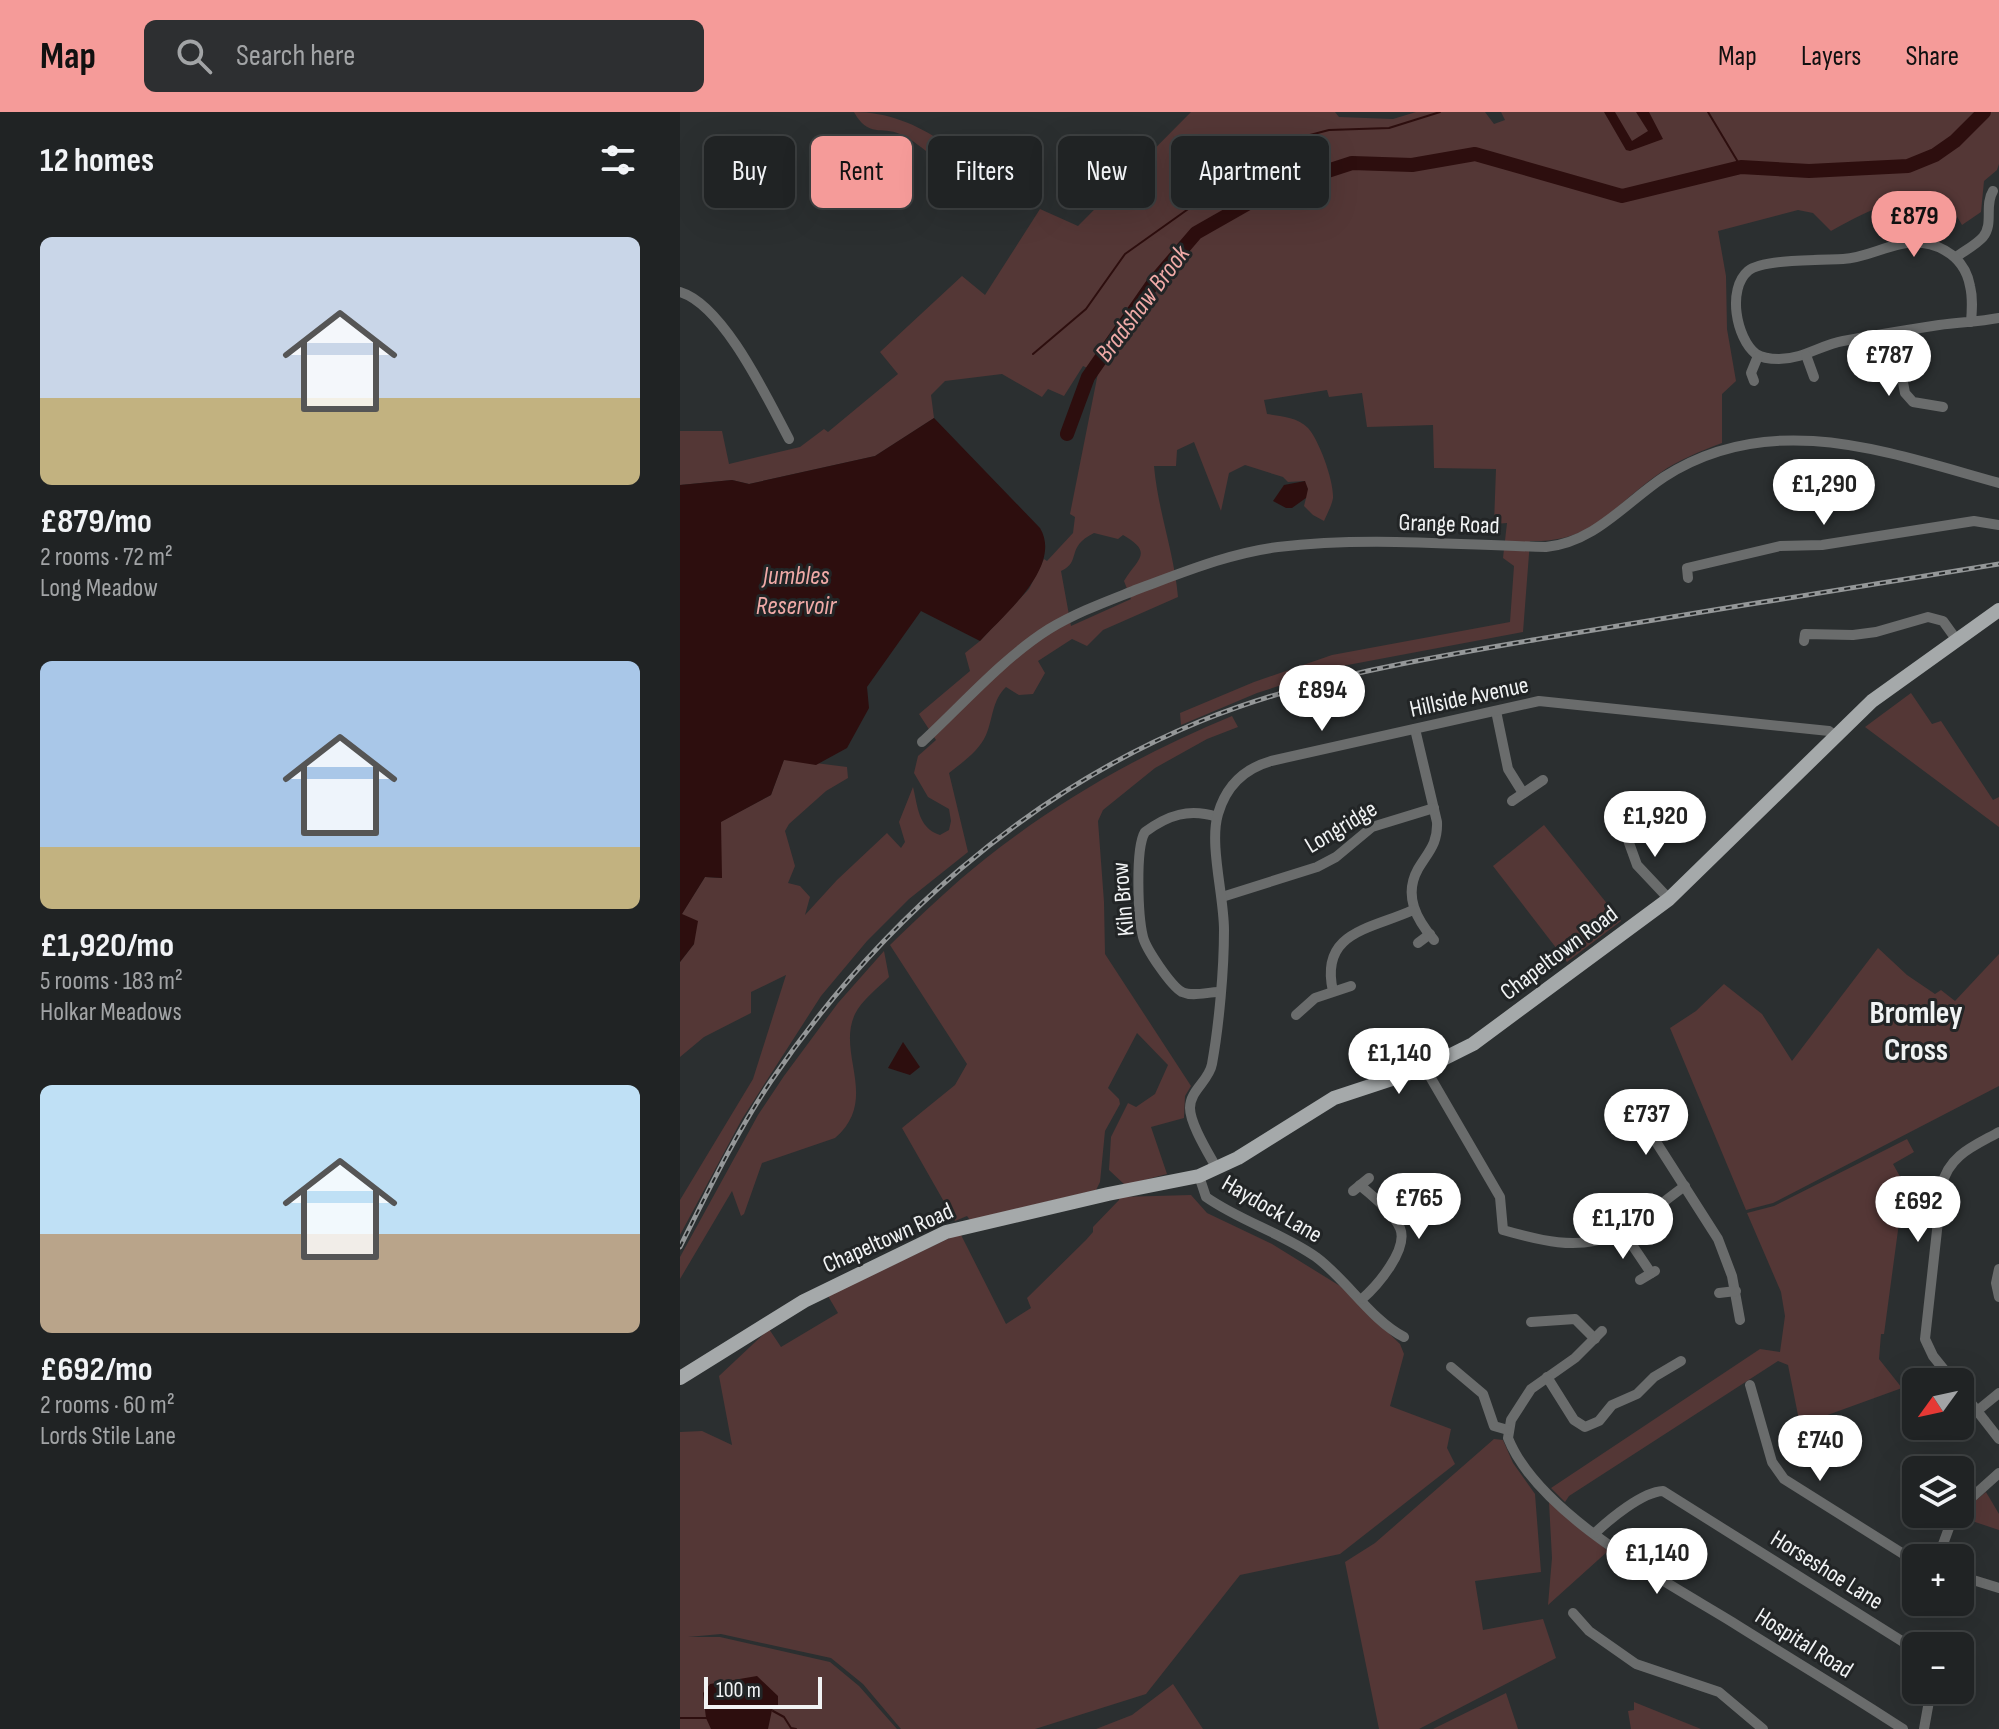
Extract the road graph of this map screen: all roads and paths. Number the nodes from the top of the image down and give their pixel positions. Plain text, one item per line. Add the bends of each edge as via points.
1 (1988, 196) dead end
2 (1956, 257) junction
3 (680, 292) edge
4 (1999, 318) edge
5 (1971, 322) junction
6 (1894, 334) junction
7 (1806, 355) junction
8 (1758, 356) junction
9 (1749, 378) dead end
10 (1814, 378) dead end
11 (1945, 407) dead end
12 (789, 439) dead end
13 (1999, 483) edge
14 (1999, 525) edge
15 (1688, 578) dead end
16 (1999, 610) edge
17 (1956, 639) junction
18 (1804, 641) dead end
19 (1496, 711) junction
20 (1415, 729) junction
21 (1836, 736) junction
22 (922, 742) dead end
23 (1543, 780) dead end
24 (1523, 793) junction
25 (1512, 801) dead end
26 (1434, 808) junction
27 (1217, 817) junction
28 (1625, 828) dead end
29 (1222, 897) junction
30 (1669, 899) junction
31 (1413, 910) junction
32 (1418, 943) dead end
33 (1351, 986) dead end
34 (1333, 991) junction
35 (1219, 992) junction
36 (1296, 1015) dead end
37 (1425, 1068) junction
38 (1634, 1109) dead end
39 (1999, 1132) edge
40 (1217, 1169) junction
41 (1199, 1176) junction
42 (1361, 1184) dead end
43 (1685, 1186) junction
44 (1622, 1230) junction
45 (1999, 1269) edge
46 (1640, 1280) dead end
47 (1736, 1291) junction
48 (1719, 1293) dead end
49 (1999, 1297) edge
50 (1362, 1299) junction
51 (1740, 1320) dead end
52 (1542, 1333) dead end
53 (1404, 1337) dead end
54 (1681, 1361) dead end
55 (1451, 1367) dead end
56 (1943, 1368) edge
57 (1547, 1377) junction
58 (680, 1378) edge
59 (1750, 1385) dead end
60 (1999, 1393) edge
61 (1974, 1407) edge
62 (1977, 1411) junction
63 (1508, 1430) junction
64 (1999, 1439) edge
65 (1999, 1473) edge
66 (1974, 1495) edge
67 (1595, 1533) junction
68 (1902, 1553) edge
69 (1974, 1580) edge
70 (1999, 1588) edge
71 (1573, 1613) dead end
72 (1902, 1641) edge
73 (1928, 1704) edge
74 (1763, 1729) edge
75 (1903, 1729) edge
76 (1924, 1729) edge

1 - 2 street via 1987,231
2 - 5 street via 1971,287
2 - 8 street via 1921,242 1856,258 1761,264 1742,278 1736,293 1741,329
3 - 12 street via 697,301 733,338
4 - 5 street
5 - 6 street
6 - 7 street via 1836,343
6 - 11 street via 1905,393 1913,402
7 - 8 street
7 - 10 street
8 - 9 street
13 - 22 street, Grange Road via 1867,448 1786,439 1747,443 1705,456 1664,477 1589,535 1565,545 1332,544 1241,555 1176,574 1049,629
14 - 15 street via 1974,521 1822,545 1780,546 1687,568
16 - 17 main road, Chapeltown Road
17 - 18 street via 1943,621 1928,617 1876,632 1805,634
17 - 21 main road, Chapeltown Road via 1887,689
19 - 20 street, Hillside Avenue
19 - 21 street, Hillside Avenue via 1552,702 1829,731
19 - 24 street via 1508,769
20 - 26 street
20 - 27 street, Hillside Avenue via 1255,767 1232,784
21 - 30 main road, Chapeltown Road
23 - 24 street
24 - 25 street
26 - 29 street, Longridge via 1372,827 1317,867
26 - 31 street via 1437,833 1415,876
27 - 29 street, Hillside Avenue
27 - 35 street, Kiln Brow via 1177,814 1145,832 1138,853 1145,942 1181,992
28 - 30 street via 1637,865
29 - 35 street, Hillside Avenue
30 - 37 main road, Chapeltown Road via 1503,1024
31 - 32 street via 1432,937
31 - 34 street via 1344,939 1331,961
33 - 34 street
34 - 36 street
35 - 40 street, Hillside Avenue via 1211,1066 1190,1111
37 - 40 main road, Chapeltown Road via 1334,1098
37 - 44 street via 1500,1197 1503,1230 1557,1243 1591,1241
38 - 43 street
39 - 56 street via 1957,1157 1942,1185 1925,1339
40 - 41 main road, Chapeltown Road
41 - 50 street, Haydock Lane via 1206,1197 1301,1247
41 - 58 main road, Chapeltown Road via 946,1232 804,1301
42 - 50 street via 1402,1233 1383,1277
43 - 44 street
43 - 47 street via 1718,1239
44 - 46 street via 1653,1272
45 - 49 street
47 - 48 street
47 - 51 street
50 - 53 street, Haydock Lane
52 - 57 street via 1536,1321 1575,1319 1599,1335
54 - 57 street via 1668,1364 1637,1394 1612,1405 1599,1421 1585,1427 1574,1420
55 - 63 street via 1483,1394 1494,1426
57 - 63 street via 1531,1389
59 - 68 street via 1772,1462 1784,1479
60 - 62 street
61 - 62 street
62 - 64 street
63 - 67 street, Hospital Road via 1512,1447 1534,1479
65 - 66 street
67 - 72 street, Horseshoe Lane via 1663,1491
67 - 75 street, Hospital Road
69 - 70 street
71 - 74 street via 1636,1664 1719,1692
73 - 76 street

